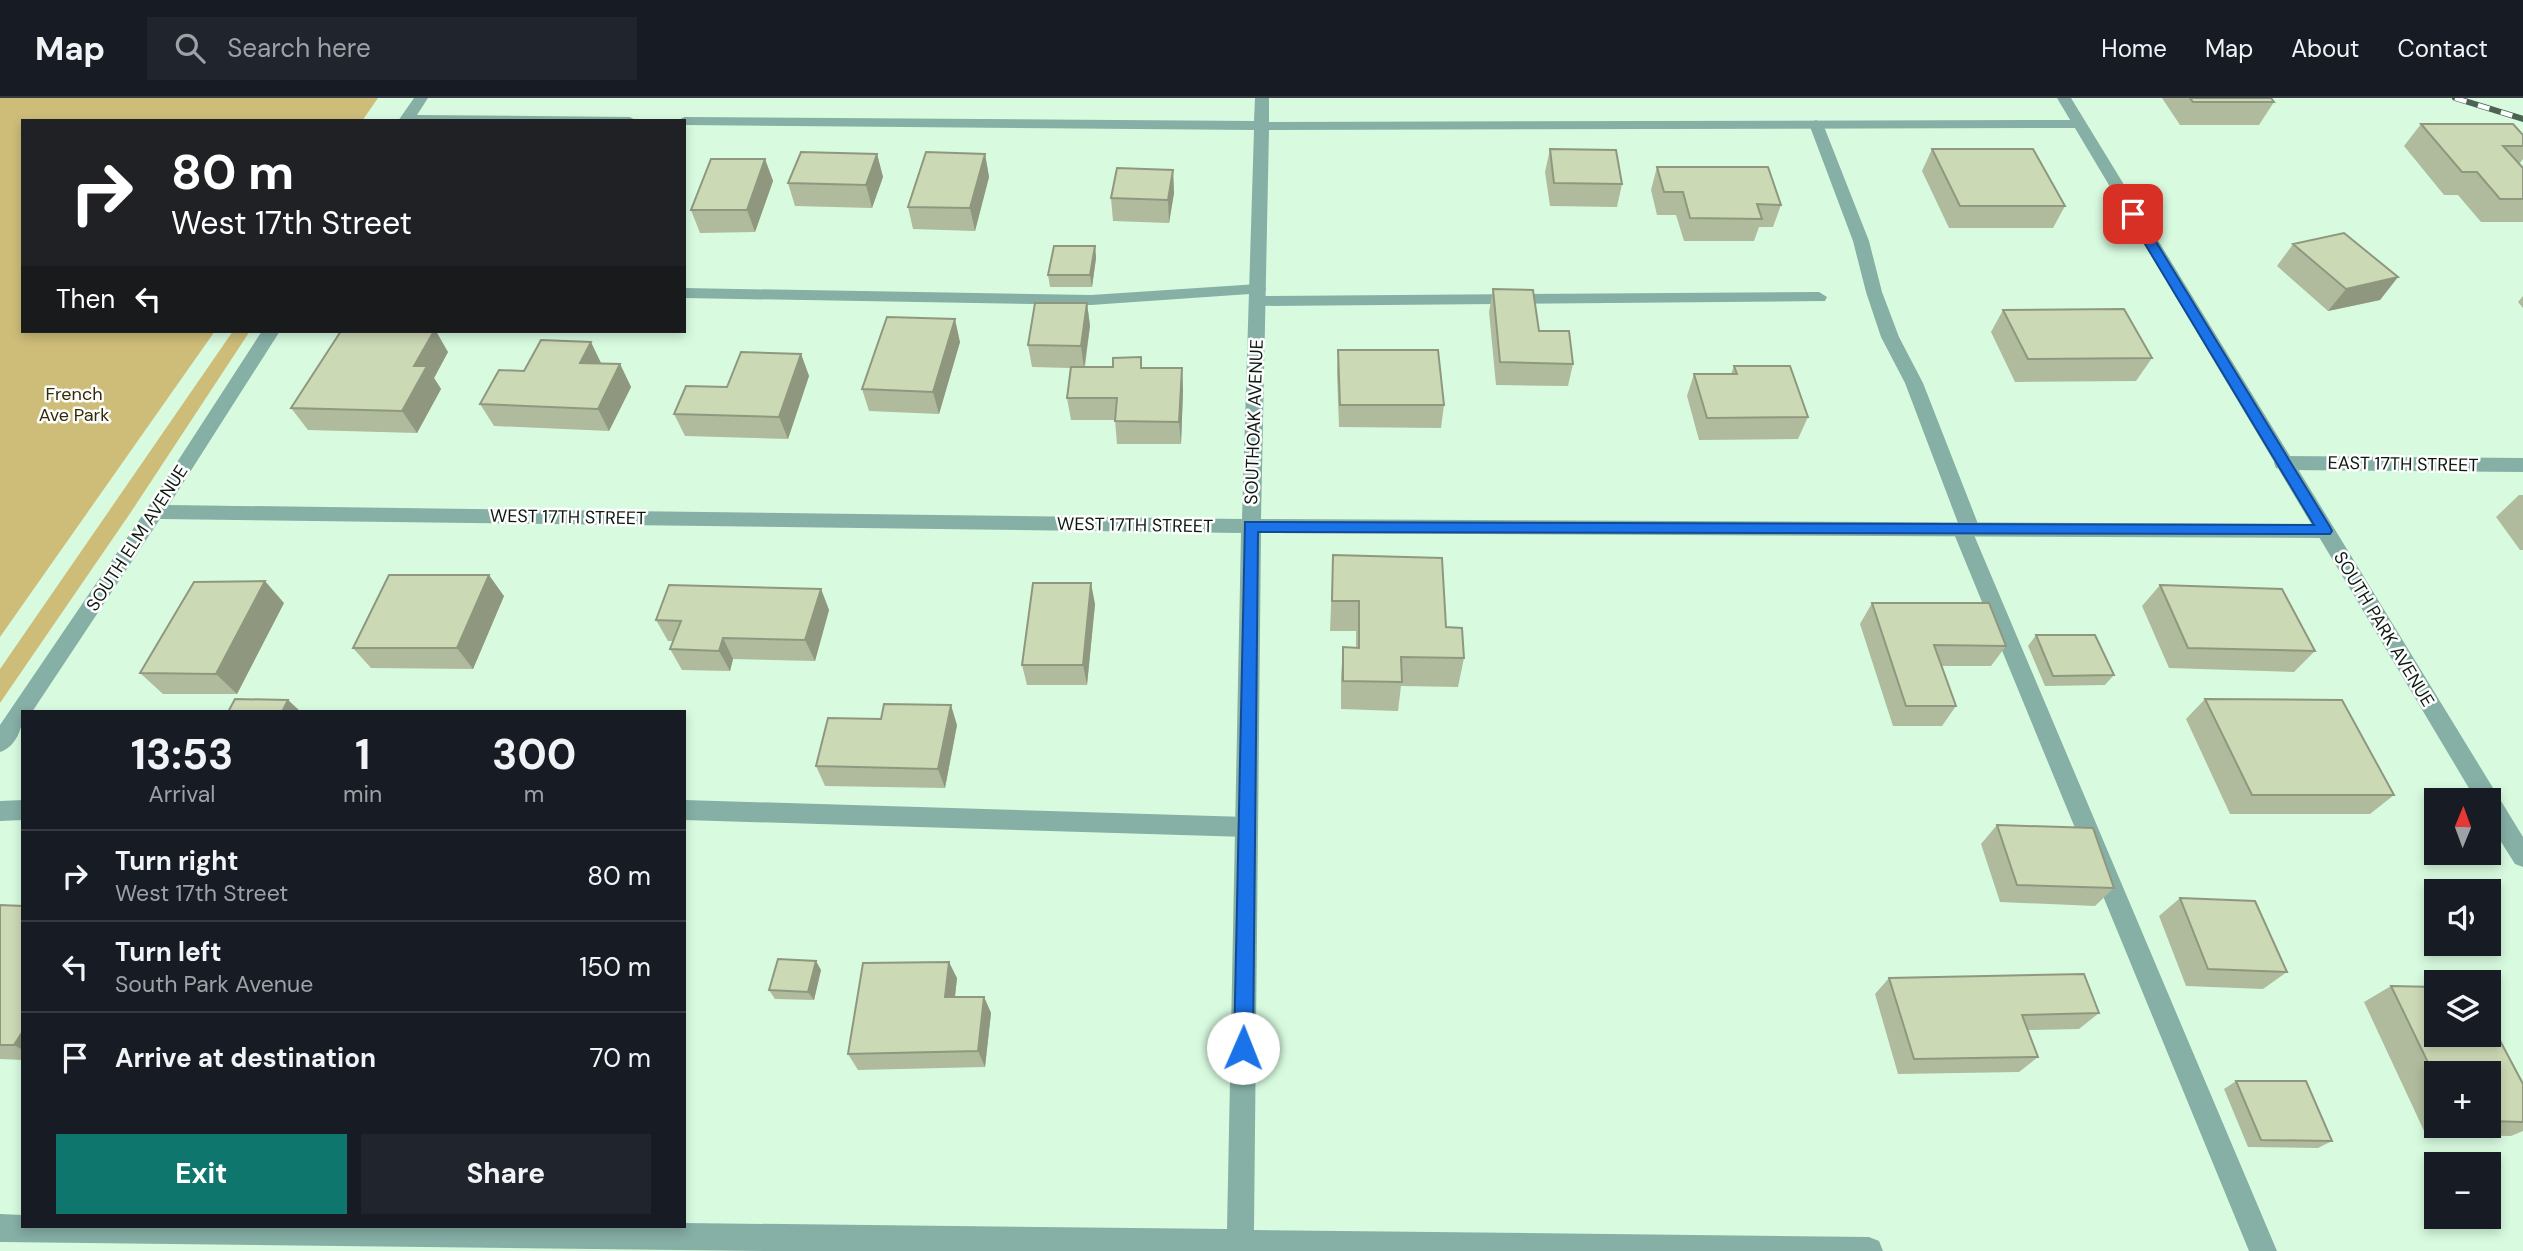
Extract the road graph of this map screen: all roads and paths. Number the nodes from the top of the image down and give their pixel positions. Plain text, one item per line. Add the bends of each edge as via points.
1 (421, 98) edge
2 (1262, 98) edge
3 (2064, 98) edge
4 (407, 119) edge
5 (686, 121) edge
6 (1816, 124) junction
7 (2079, 124) junction
8 (1262, 126) junction
9 (686, 293) edge
10 (1257, 295) junction
11 (1819, 297) dead end
12 (270, 333) edge
13 (2283, 463) junction
14 (2523, 465) edge
15 (155, 512) junction
16 (1251, 526) junction
17 (1966, 529) junction
18 (2325, 531) junction
19 (22, 710) edge
20 (21, 712) edge
21 (0, 743) edge
22 (2481, 788) edge
23 (21, 810) edge
24 (686, 810) edge
25 (0, 811) edge
26 (2501, 821) edge
27 (1247, 827) junction
28 (2523, 857) edge
29 (0, 1228) edge
30 (1240, 1246) edge
31 (1869, 1251) edge
32 (2263, 1251) edge

1 - 4 street
2 - 8 street, SOUTHOAK AVENUE
3 - 7 street, SOUTH PARK AVENUE
5 - 8 street
6 - 7 street
6 - 8 street
6 - 17 street via 1861,241 1890,337 1914,383
7 - 13 street, SOUTH PARK AVENUE
8 - 10 street, SOUTHOAK AVENUE
9 - 10 street via 1091,300
10 - 11 street
10 - 16 street, SOUTHOAK AVENUE
12 - 15 street, SOUTH ELM AVENUE
13 - 14 street, EAST 17TH STREET
13 - 18 street, SOUTH PARK AVENUE
15 - 16 street, WEST 17TH STREET
15 - 19 street, SOUTH ELM AVENUE
16 - 17 street, WEST 17TH STREET
16 - 27 street, SOUTHOAK AVENUE
17 - 18 street, WEST 17TH STREET
17 - 32 street
18 - 22 street, SOUTH PARK AVENUE
20 - 21 street, SOUTH ELM AVENUE
23 - 25 street
24 - 27 street
26 - 28 street, SOUTH PARK AVENUE
27 - 30 street, SOUTHOAK AVENUE
29 - 30 street
30 - 31 street

